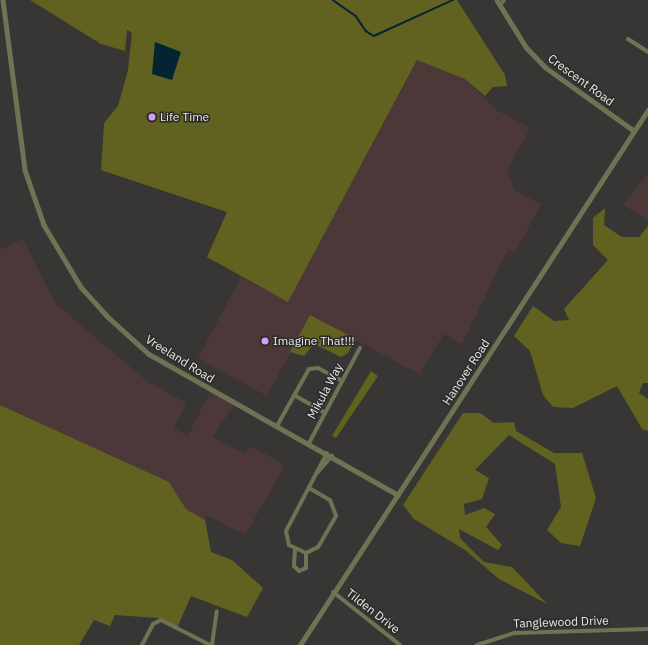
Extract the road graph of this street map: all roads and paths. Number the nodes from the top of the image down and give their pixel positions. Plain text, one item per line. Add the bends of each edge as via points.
1 (3, 0) edge
2 (497, 0) edge
3 (504, 0) edge
4 (500, 5) junction
5 (628, 39) dead end
6 (648, 52) edge
7 (648, 110) edge
8 (634, 130) junction
9 (360, 348) dead end
10 (342, 381) junction
11 (294, 395) junction
12 (325, 413) junction
13 (277, 426) junction
14 (309, 443) junction
15 (327, 453) junction
16 (332, 456) junction
17 (317, 473) junction
18 (309, 488) junction
19 (398, 495) junction
20 (295, 550) junction
21 (306, 553) junction
22 (333, 592) junction
23 (217, 610) dead end
24 (648, 629) edge
25 (142, 645) edge
26 (211, 645) edge
27 (300, 645) edge
28 (400, 645) edge
29 (477, 645) edge

1 - 13 street, Vreeland Road via 25,170 44,225 73,275 108,317 149,354
2 - 4 street, Crescent Road
3 - 4 street
4 - 8 street, Crescent Road via 526,48 545,67
5 - 6 street
7 - 8 street, Hanover Road
8 - 19 street, Hanover Road
9 - 10 street, Mikula Way
10 - 11 street via 312,367
10 - 12 street, Mikula Way
11 - 12 street
11 - 13 street
12 - 14 street, Mikula Way
13 - 14 street, Vreeland Road
14 - 15 street, Vreeland Road
15 - 16 street, Vreeland Road
15 - 17 street
16 - 17 street
16 - 19 street, Vreeland Road
17 - 18 street
18 - 20 street via 286,531 287,542
18 - 21 street via 330,500 336,516 316,549
19 - 22 street, Hanover Road
20 - 21 street
20 - 21 street via 294,566 299,571 306,568
22 - 27 street, Hanover Road
22 - 28 street, Tilden Drive
23 - 26 street
24 - 29 street, Tanglewood Drive via 515,633
25 - 26 street via 153,624 160,620

